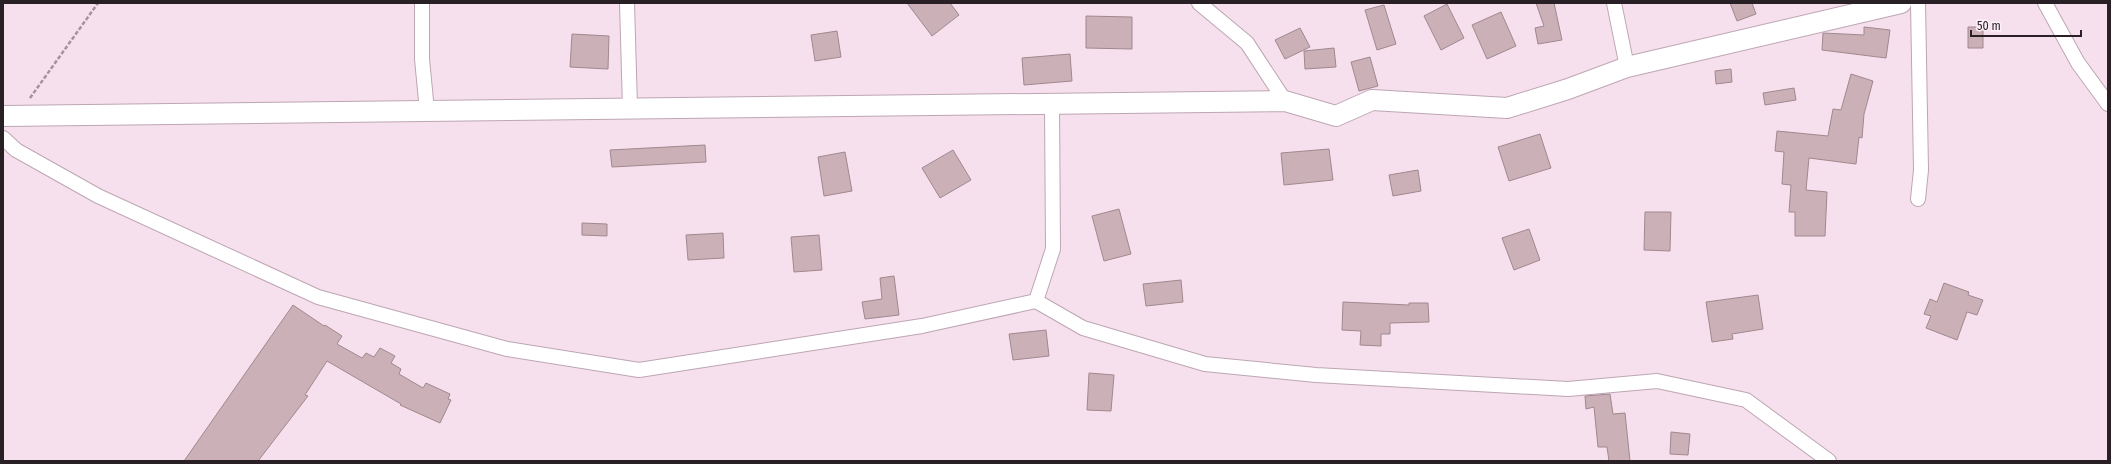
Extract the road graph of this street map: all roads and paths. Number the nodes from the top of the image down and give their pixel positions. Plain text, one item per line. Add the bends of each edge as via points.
1 (98, 3) edge
2 (422, 3) edge
3 (627, 3) edge
4 (1199, 3) edge
5 (1614, 3) edge
6 (1901, 3) edge
7 (1918, 3) edge
8 (2045, 3) edge
9 (1627, 67) junction
10 (1285, 101) junction
11 (1052, 104) junction
12 (2108, 104) edge
13 (630, 108) junction
14 (427, 111) junction
15 (25, 115) junction
16 (3, 116) edge
17 (3, 138) edge
18 (1918, 199) dead end
19 (1036, 301) junction
20 (1829, 461) edge

1 - 15 path via 29,99
2 - 14 street via 422,59
3 - 13 street
4 - 10 street via 1247,43
5 - 9 street
6 - 9 street
7 - 18 street via 1921,170
8 - 12 street via 2078,64
9 - 10 street via 1507,108 1372,100 1336,116
10 - 11 street
11 - 13 street
11 - 19 street via 1053,249
13 - 14 street
14 - 15 street
15 - 16 street
17 - 19 street via 16,150 98,196 318,297 515,351 639,370 922,326
19 - 20 street via 1083,328 1205,364 1316,375 1568,389 1657,381 1746,400

